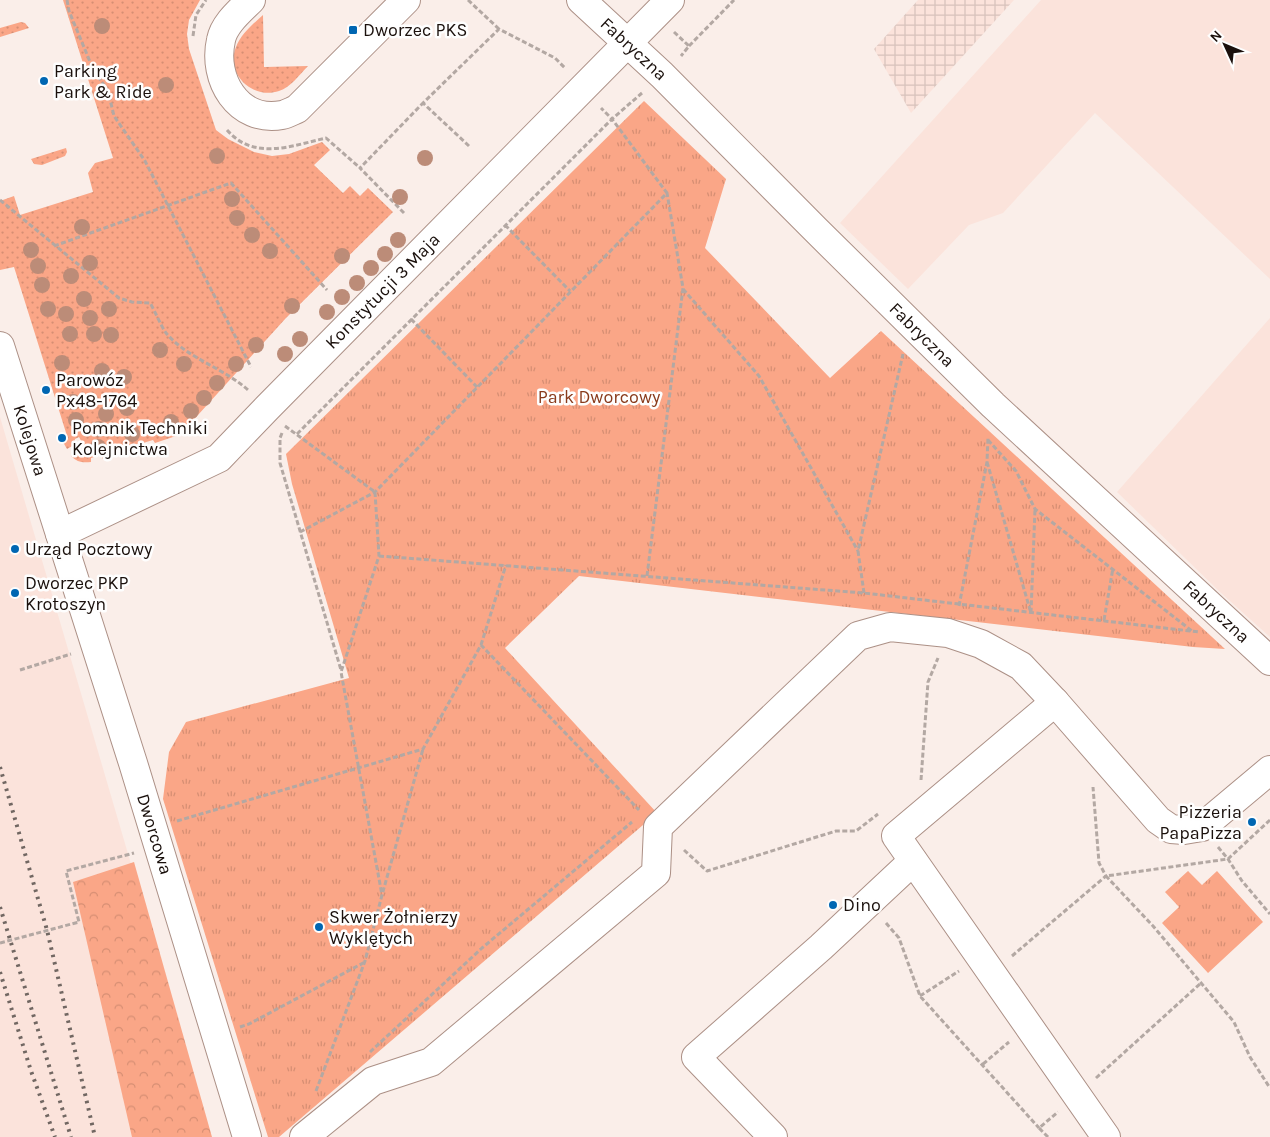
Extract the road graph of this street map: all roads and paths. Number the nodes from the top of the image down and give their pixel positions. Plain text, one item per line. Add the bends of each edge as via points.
1 (68, 0) edge
2 (251, 0) edge
3 (406, 0) edge
4 (468, 0) edge
5 (581, 0) edge
6 (734, 0) edge
7 (663, 7) edge
8 (499, 29) junction
9 (628, 42) junction
10 (689, 46) junction
11 (556, 58) dead end
12 (662, 75) junction
13 (423, 103) junction
14 (612, 119) junction
15 (469, 146) dead end
16 (666, 193) junction
17 (0, 200) edge
18 (169, 206) junction
19 (404, 213) dead end
20 (505, 225) junction
21 (54, 246) junction
22 (683, 288) junction
23 (327, 290) dead end
24 (570, 291) junction
25 (411, 319) junction
26 (1, 350) edge
27 (903, 352) dead end
28 (251, 367) dead end
29 (238, 381) dead end
30 (476, 387) junction
31 (993, 405) junction
32 (983, 432) dead end
33 (297, 434) junction
34 (988, 439) junction
35 (987, 462) junction
36 (375, 492) junction
37 (1035, 509) junction
38 (300, 532) junction
39 (60, 534) junction
40 (858, 551) junction
41 (378, 556) junction
42 (506, 565) junction
43 (1113, 568) junction
44 (647, 576) junction
45 (864, 592) junction
46 (959, 604) junction
47 (1031, 613) junction
48 (1104, 620) junction
49 (1193, 631) junction
50 (1201, 632) dead end
51 (948, 633) junction
52 (481, 645) junction
53 (71, 654) dead end
54 (1270, 660) edge
55 (20, 670) dead end
56 (341, 672) junction
57 (1055, 702) junction
58 (423, 749) junction
59 (358, 768) junction
60 (1270, 770) edge
61 (1092, 780) dead end
62 (920, 782) dead end
63 (884, 809) dead end
64 (650, 820) junction
65 (1270, 820) edge
66 (1202, 827) junction
67 (153, 828) junction
68 (134, 853) dead end
69 (1228, 859) junction
70 (913, 861) junction
71 (1106, 876) junction
72 (382, 894) junction
73 (867, 904) junction
74 (1270, 914) edge
75 (0, 943) edge
76 (365, 961) junction
77 (986, 966) junction
78 (1202, 983) junction
79 (920, 996) junction
80 (1028, 1026) junction
81 (239, 1027) dead end
82 (366, 1056) dead end
83 (983, 1064) junction
84 (1270, 1088) edge
85 (316, 1091) dead end
86 (1076, 1096) junction
87 (1039, 1128) junction
88 (247, 1137) edge
89 (304, 1137) edge
90 (773, 1137) edge
91 (1048, 1137) edge
92 (1106, 1137) edge

1 - 18 path via 69,12 93,69 108,91 114,116 145,161
2 - 3 street via 229,23 221,38 220,70 233,98 243,108 256,113 282,115 297,110
4 - 8 path
5 - 9 street, Fabryczna
6 - 10 path
7 - 9 street, Konstytucji 3 Maja
7 - 10 path
8 - 11 path
8 - 13 path
9 - 12 street, Fabryczna
9 - 39 street, Konstytucji 3 Maja via 219,458
10 - 12 path
12 - 14 path
12 - 31 street, Fabryczna
13 - 15 path
13 - 19 path via 360,168
14 - 16 path
14 - 20 path
16 - 22 path
16 - 24 path
17 - 21 path
18 - 21 path
18 - 23 path via 231,184
18 - 28 path
20 - 24 path
20 - 25 path
21 - 29 path via 119,298 150,303 166,332 180,345
22 - 40 path via 759,376
22 - 44 path
24 - 30 path
25 - 30 path
25 - 33 path
26 - 39 street, Kolejowa
27 - 40 path
30 - 36 path
31 - 34 path
31 - 54 street, Fabryczna
32 - 34 path
33 - 36 path
33 - 38 path via 285,425 280,438 280,463
34 - 35 path
34 - 37 path via 1016,471
35 - 46 path
35 - 47 path
36 - 38 path
36 - 41 path
37 - 43 path
37 - 47 path
38 - 56 path
39 - 67 street, Dworcowa
40 - 45 path
41 - 42 path
41 - 56 path
42 - 44 path
42 - 52 path
43 - 48 path
43 - 49 path
44 - 45 path
45 - 46 path
46 - 47 path
46 - 51 path
47 - 48 path
48 - 49 path
49 - 50 path
51 - 57 street via 981,644 1021,666
51 - 62 path via 928,682
51 - 64 street via 890,627 858,636
52 - 58 path
52 - 64 path
53 - 55 path
56 - 59 path
57 - 66 street via 1158,820 1171,829
57 - 70 street via 896,836
58 - 59 path
58 - 72 path
59 - 67 path
59 - 72 path
60 - 66 street
61 - 71 path via 1099,863
63 - 64 path via 856,831 836,831 707,871
64 - 82 path via 482,948
64 - 89 street via 656,873 431,1062 372,1081
65 - 69 path
66 - 69 path
67 - 88 street, Dworcowa
68 - 75 path via 66,871 79,922
69 - 71 path
69 - 74 path
70 - 73 street
70 - 77 street
71 - 77 path
71 - 78 path
72 - 76 path
73 - 79 path via 899,938
73 - 90 street via 696,1057
76 - 81 path
76 - 85 path
77 - 79 path
77 - 80 street
78 - 84 path via 1234,1022 1250,1057
78 - 86 path
79 - 83 path
80 - 83 path
80 - 86 street
83 - 87 path
86 - 87 path
86 - 92 street
87 - 91 path

